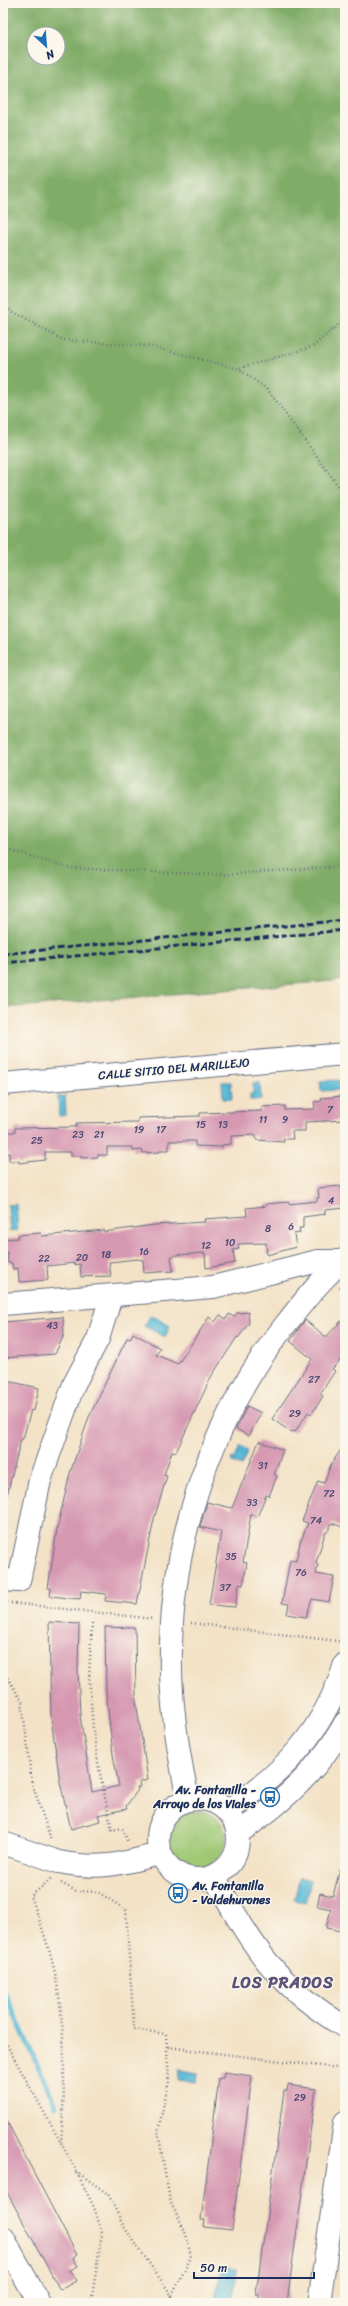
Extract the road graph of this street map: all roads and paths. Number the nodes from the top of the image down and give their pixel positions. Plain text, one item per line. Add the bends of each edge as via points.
1 (3, 303) edge
2 (345, 319) edge
3 (239, 369) junction
4 (345, 495) edge
5 (3, 849) edge
6 (345, 866) edge
7 (345, 1054) edge
8 (3, 1084) edge
9 (344, 1260) edge
10 (111, 1297) junction
11 (3, 1304) edge
12 (3, 1580) edge
13 (3, 1602) edge
14 (148, 1618) dead end
15 (92, 1622) dead end
16 (189, 1623) dead end
17 (345, 1642) edge
18 (345, 1664) edge
19 (3, 1672) edge
20 (345, 1723) edge
21 (188, 1800) junction
22 (227, 1811) junction
23 (238, 1833) junction
24 (128, 1842) dead end
25 (3, 1844) edge
26 (159, 1854) junction
27 (56, 1867) junction
28 (214, 1876) junction
29 (345, 2027) edge
30 (3, 2038) edge
31 (168, 2047) junction
32 (345, 2069) edge
33 (345, 2122) edge
34 (61, 2143) junction
35 (77, 2172) junction
36 (3, 2237) edge
37 (172, 2296) junction
38 (39, 2303) edge
39 (91, 2303) edge
40 (170, 2303) edge
41 (319, 2303) edge

1 - 3 path via 10,311 63,340 149,346
2 - 3 path via 312,347
3 - 4 path via 268,390
5 - 6 path via 76,869 221,875
7 - 8 street, CALLE SITIO DEL MARILLEJO
9 - 10 street via 318,1261 213,1287
9 - 21 street via 303,1303 267,1349 237,1399 211,1452 192,1506 179,1563 172,1621 171,1671 174,1720
10 - 11 street
10 - 12 street via 98,1339 74,1384 40,1480 19,1581
13 - 14 path
15 - 24 path via 89,1676 99,1769 112,1830 122,1828
16 - 17 path
18 - 22 street via 325,1712 305,1743 280,1771
19 - 27 path via 22,1701 32,1783 51,1840
20 - 23 street via 316,1766 294,1791 268,1814
21 - 22 street via 209,1801
21 - 26 street via 173,1807 162,1820 157,1837
22 - 23 street
23 - 28 street via 237,1851 228,1866
25 - 27 street, bridge
26 - 27 street via 105,1866
26 - 28 street via 168,1868 182,1877 198,1880
27 - 31 path via 76,1891 98,1892 126,1910 134,2029 166,2034
27 - 34 path via 31,1896 58,1989 65,2094
28 - 29 street via 252,1943 273,1970 297,1993
30 - 34 path
31 - 32 path
31 - 37 path via 169,2081 158,2131 170,2201 186,2234 191,2257
33 - 41 street
34 - 35 path
35 - 37 path via 108,2194 124,2227
35 - 39 path via 94,2207 102,2233
36 - 38 street
37 - 40 path

